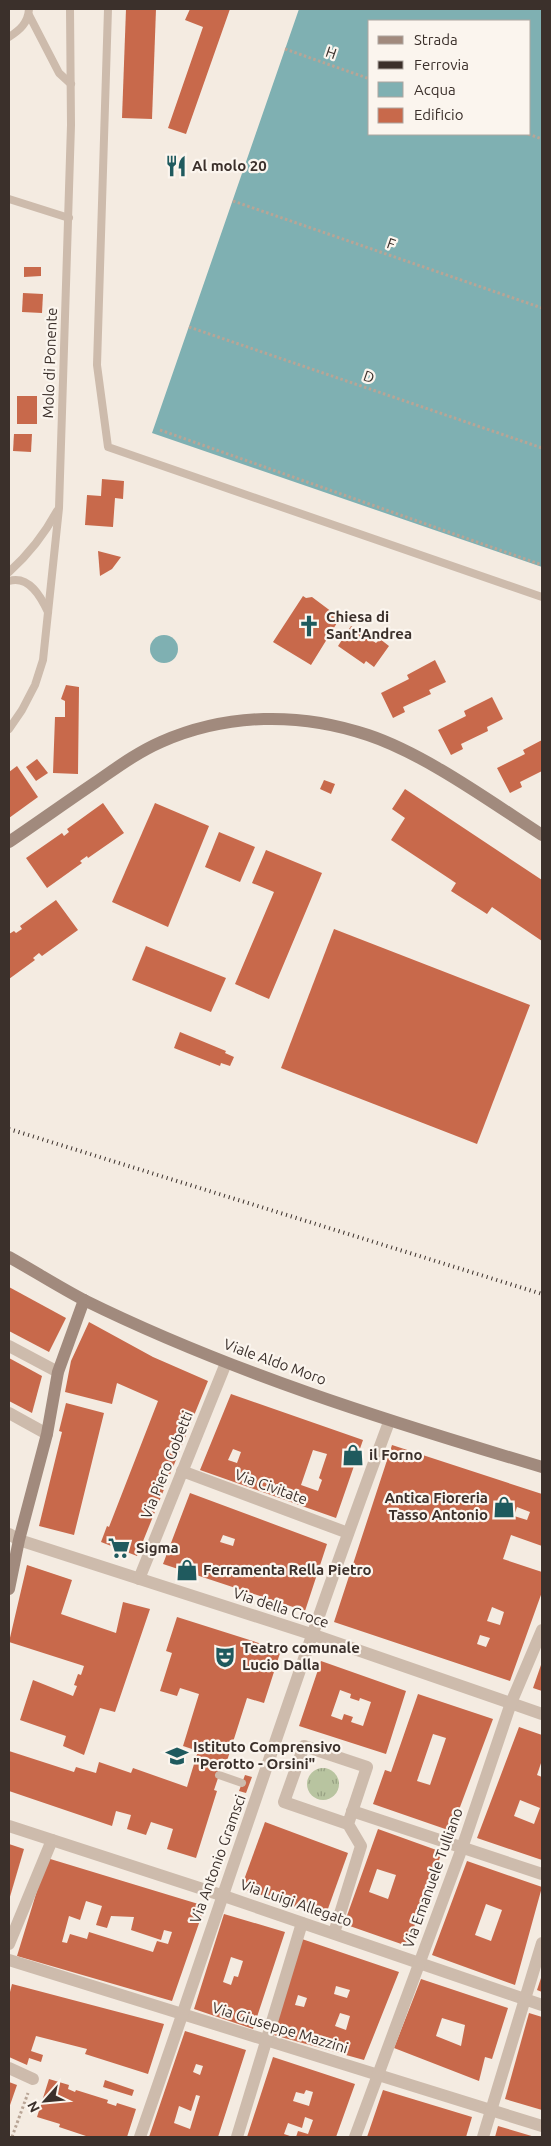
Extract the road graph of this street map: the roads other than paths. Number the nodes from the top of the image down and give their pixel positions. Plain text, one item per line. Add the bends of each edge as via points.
1 (70, 9) edge
2 (108, 9) edge
3 (29, 12) edge
4 (9, 37) edge
5 (71, 84) junction
6 (9, 199) edge
7 (69, 218) junction
8 (59, 508) junction
9 (9, 572) edge
10 (9, 581) edge
11 (542, 597) edge
12 (48, 612) junction
13 (9, 729) edge
14 (542, 835) edge
15 (9, 842) edge
16 (9, 1257) edge
17 (84, 1300) junction
18 (9, 1346) edge
19 (226, 1363) junction
20 (58, 1372) junction
21 (9, 1413) edge
22 (390, 1422) junction
23 (47, 1434) junction
24 (542, 1467) edge
25 (182, 1471) junction
26 (348, 1533) junction
27 (14, 1537) edge
28 (139, 1579) junction
29 (9, 1589) edge
30 (542, 1630) edge
31 (314, 1635) junction
32 (511, 1703) junction
33 (542, 1714) edge
34 (219, 1775) dead end
35 (250, 1786) junction
36 (352, 1811) junction
37 (348, 1824) junction
38 (9, 1826) edge
39 (52, 1840) junction
40 (462, 1848) junction
41 (542, 1874) edge
42 (221, 1895) junction
43 (302, 1922) junction
44 (334, 1933) junction
45 (542, 1943) edge
46 (9, 1944) edge
47 (9, 1960) edge
48 (419, 1962) junction
49 (525, 1999) junction
50 (542, 2005) edge
51 (182, 2014) junction
52 (266, 2040) junction
53 (9, 2068) edge
54 (378, 2075) junction
55 (33, 2079) road end
56 (491, 2110) junction
57 (542, 2126) edge
58 (140, 2137) edge
59 (237, 2137) edge
60 (355, 2137) edge
61 (483, 2137) edge

1 - 5 lane, Molo di Ponente
2 - 11 lane via 97,365 108,447
3 - 4 lane via 22,29
3 - 5 lane via 59,73
5 - 7 lane, Molo di Ponente
6 - 7 lane
7 - 8 lane, Molo di Ponente
8 - 9 lane, Molo di Ponente via 44,534
8 - 12 lane, Molo di Ponente
10 - 12 lane via 27,583 40,595
12 - 13 lane, Molo di Ponente via 43,660 35,685
14 - 15 street via 460,782 406,751 369,735 302,720 256,719 207,727 160,742 129,759
16 - 17 street, Viale Aldo Moro
17 - 19 street, Viale Aldo Moro
17 - 20 street
18 - 20 street
19 - 22 street, Viale Aldo Moro
19 - 25 street, Via Piero Gobetti
20 - 23 street
21 - 23 street
22 - 24 street, Viale Aldo Moro
22 - 26 street, Via Antonio Gramsci
23 - 27 street
25 - 26 street, Via Civitate
25 - 28 street, Via Piero Gobetti
26 - 31 street, Via Antonio Gramsci
27 - 28 street, Via della Croce
27 - 29 street
28 - 31 street, Via della Croce
30 - 32 street, Via Emanuele Tulliano
31 - 32 street, Via della Croce
31 - 35 street, Via Antonio Gramsci
32 - 33 street, Via della Croce
32 - 40 street, Via Emanuele Tulliano
34 - 35 lane
35 - 42 street, Via Antonio Gramsci
36 - 37 street
36 - 37 street via 367,1767 304,1746 284,1802
36 - 40 street
37 - 44 street via 361,1846
38 - 39 street, Via Luigi Allegato
39 - 42 street, Via Luigi Allegato
39 - 46 street
40 - 41 street
40 - 48 street, Via Emanuele Tulliano
42 - 43 street, Via Luigi Allegato
42 - 51 street, Via Antonio Gramsci
43 - 44 street, Via Luigi Allegato
43 - 52 street
44 - 48 street, Via Luigi Allegato
45 - 49 street
47 - 51 street, Via Giuseppe Mazzini
48 - 49 street, Via Luigi Allegato
48 - 54 street, Via Emanuele Tulliano
49 - 50 street, Via Luigi Allegato
49 - 56 street
51 - 52 street, Via Giuseppe Mazzini
51 - 58 street, Via Antonio Gramsci
52 - 54 street, Via Giuseppe Mazzini
52 - 59 street
53 - 55 street
54 - 56 street, Via Giuseppe Mazzini
54 - 60 street, Via Emanuele Tulliano
56 - 57 street, Via Giuseppe Mazzini
56 - 61 street

